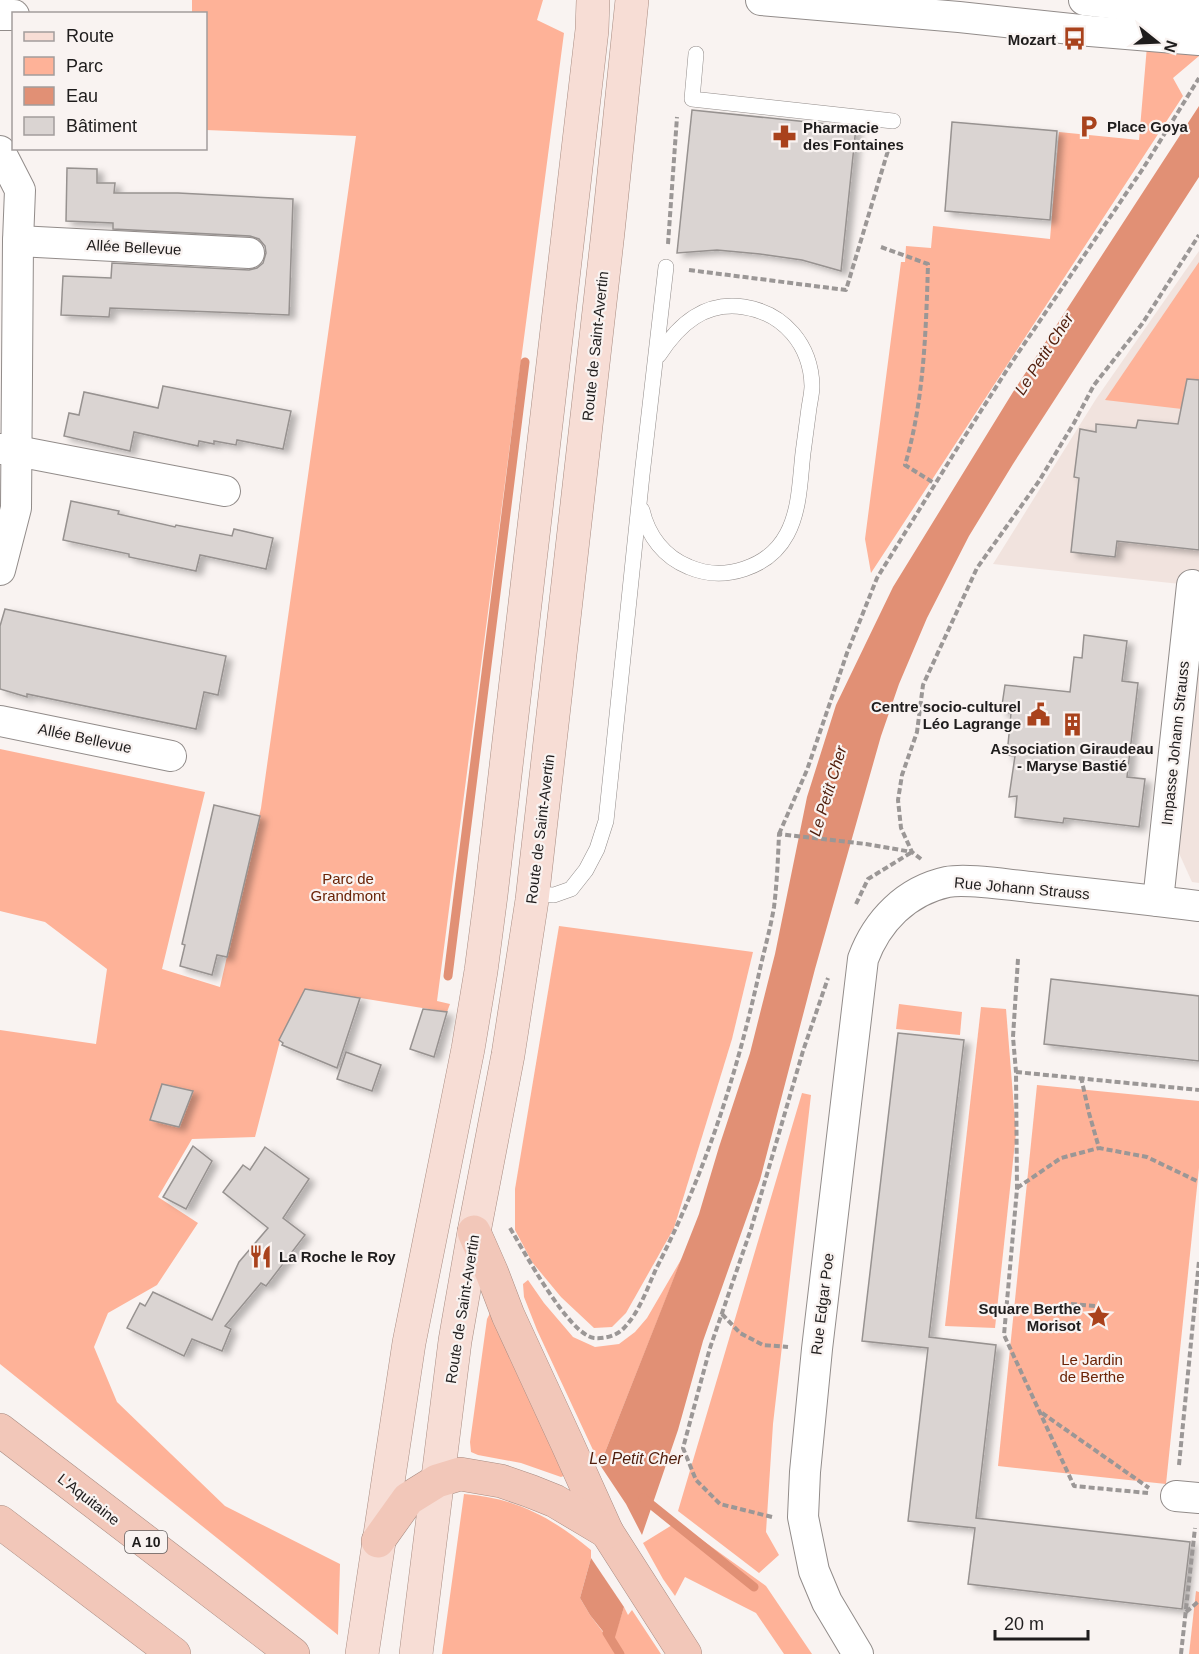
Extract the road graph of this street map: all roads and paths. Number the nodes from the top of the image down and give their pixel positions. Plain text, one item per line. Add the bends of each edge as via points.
1 (593, 0) edge
2 (632, 0) edge
3 (761, 0) edge
4 (1092, 0) edge
5 (867, 5) edge
6 (1199, 13) edge
7 (1090, 31) junction
8 (1199, 40) edge
9 (696, 54) dead end
10 (1199, 78) edge
11 (678, 112) dead end
12 (894, 121) dead end
13 (891, 141) dead end
14 (0, 151) edge
15 (1199, 235) edge
16 (18, 241) junction
17 (880, 247) dead end
18 (249, 253) dead end
19 (666, 267) junction
20 (656, 360) junction
21 (9, 450) edge
22 (642, 475) junction
23 (934, 483) junction
24 (225, 491) dead end
25 (0, 570) edge
26 (1192, 585) dead end
27 (0, 721) edge
28 (171, 756) dead end
29 (779, 834) junction
30 (912, 852) junction
31 (533, 894) junction
32 (1158, 901) junction
33 (1199, 906) edge
34 (855, 907) dead end
35 (869, 944) joint
36 (1018, 959) dead end
37 (828, 977) dead end
38 (1016, 1072) junction
39 (1081, 1077) junction
40 (1199, 1090) edge
41 (1099, 1149) junction
42 (1199, 1182) edge
43 (1017, 1189) junction
44 (482, 1191) junction
45 (474, 1232) junction
46 (1199, 1261) edge
47 (1071, 1304) dead end
48 (1096, 1306) dead end
49 (722, 1314) junction
50 (817, 1349) junction
51 (1040, 1411) junction
52 (0, 1430) edge
53 (437, 1481) junction
54 (1183, 1505) edge
55 (0, 1522) edge
56 (804, 1526) junction
57 (1195, 1528) junction
58 (606, 1532) junction
59 (1199, 1532) edge
60 (378, 1541) junction
61 (1199, 1600) edge
62 (1186, 1612) junction
63 (363, 1649) edge
64 (174, 1654) edge
65 (293, 1654) edge
66 (416, 1654) edge
67 (685, 1654) edge
68 (858, 1654) edge
69 (1181, 1654) edge

1 - 60 main road via 481,972 408,1343
2 - 31 main road, Route de Saint-Avertin
3 - 5 street
4 - 6 street
4 - 7 street
5 - 7 street
7 - 8 street
9 - 12 lane via 692,99
10 - 23 path
11 - 19 path
13 - 19 path via 846,290
14 - 16 street via 20,190
15 - 30 path via 1142,324 1094,385 1040,481 977,568 923,685 917,732 902,775 898,800 900,828
16 - 18 street, Allée Bellevue
16 - 21 street
17 - 23 path via 928,264 926,330 914,435 905,465
19 - 20 lane
20 - 22 lane
20 - 22 lane via 687,321 710,309 734,305 758,309 781,321 798,339 809,362 812,386 796,511 787,534 771,554 750,567 726,574 701,572 678,563 659,547 646,525 640,501
21 - 24 street
21 - 25 street via 16,507
22 - 31 lane via 606,821 597,849 571,889 554,895
23 - 29 path via 877,578 807,770
26 - 32 street, Impasse Johann Strauss
27 - 28 street, Allée Bellevue
29 - 30 path
29 - 44 path via 774,907 726,1099 673,1237 633,1317 622,1330 609,1338 592,1338 577,1329 540,1281 505,1218
30 - 34 path via 868,879
31 - 44 main road, Route de Saint-Avertin
32 - 33 street, Rue Johann Strauss
32 - 35 street, Rue Johann Strauss via 950,881 913,896 890,913
35 - 50 street, Rue Edgar Poe via 863,959
36 - 38 path via 1013,1037
37 - 49 path
38 - 39 path
38 - 43 path
39 - 40 path
39 - 41 path
41 - 42 path via 1147,1157
41 - 43 path via 1061,1158
43 - 51 path via 1004,1335
44 - 45 main road, Route de Saint-Avertin
45 - 53 main road, Route de Saint-Avertin
45 - 58 highway
46 - 54 path
47 - 48 path
49 - 50 path via 740,1333 763,1345
49 - 56 path via 683,1448 696,1480 720,1504
50 - 56 street, Rue Edgar Poe
51 - 54 path
51 - 54 path via 1074,1485
52 - 65 highway, L'Aquitaine / A 10
53 - 58 highway via 460,1474 501,1481 555,1501
53 - 60 highway via 408,1498
53 - 66 main road, Route de Saint-Avertin
54 - 57 path
54 - 57 path
55 - 64 highway
56 - 68 street, Rue Edgar Poe via 814,1571 827,1602
57 - 59 path
57 - 62 path
58 - 67 highway
60 - 63 main road
61 - 62 path
62 - 69 path

